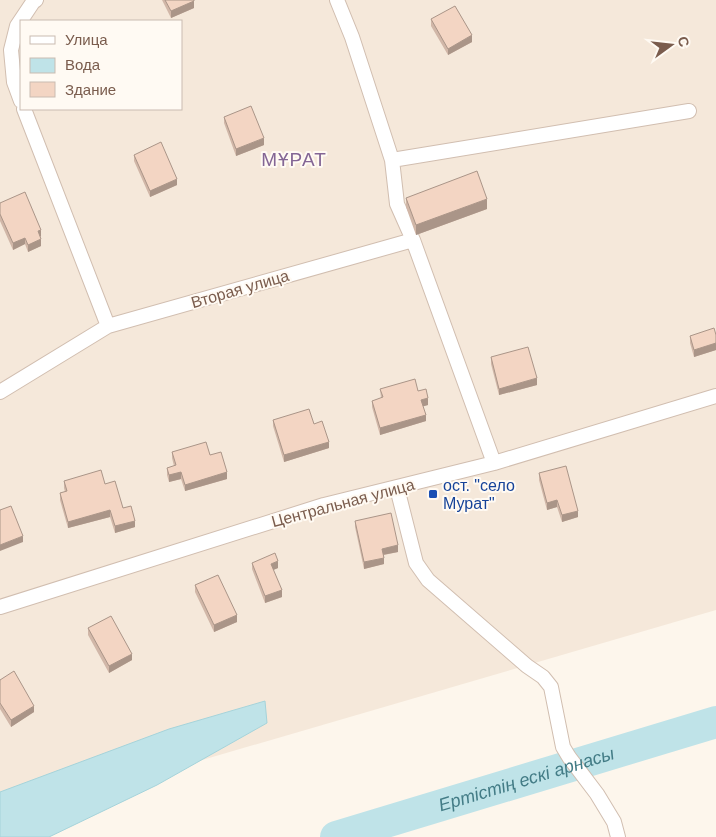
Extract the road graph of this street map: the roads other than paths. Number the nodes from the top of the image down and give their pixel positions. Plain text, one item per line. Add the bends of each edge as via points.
1 (36, 0) edge
2 (337, 0) edge
3 (21, 20) edge
4 (20, 22) edge
5 (7, 81) edge
6 (20, 100) edge
7 (24, 110) edge
8 (689, 111) dead end
9 (392, 160) junction
10 (413, 240) junction
11 (108, 326) junction
12 (0, 392) edge
13 (716, 396) edge
14 (494, 463) junction
15 (397, 488) junction
16 (0, 607) edge
17 (618, 837) edge

1 - 3 street
2 - 9 street
4 - 5 street via 10,50
5 - 6 street
7 - 11 street
8 - 9 street
9 - 10 street via 397,204
10 - 11 street, Вторая улица
10 - 14 street
11 - 12 street, Вторая улица
13 - 14 street, Центральная улица
14 - 15 street, Центральная улица
15 - 16 street, Центральная улица via 324,505
15 - 17 street via 416,563 428,580 527,666 543,676 550,687 563,747 597,794 614,822

